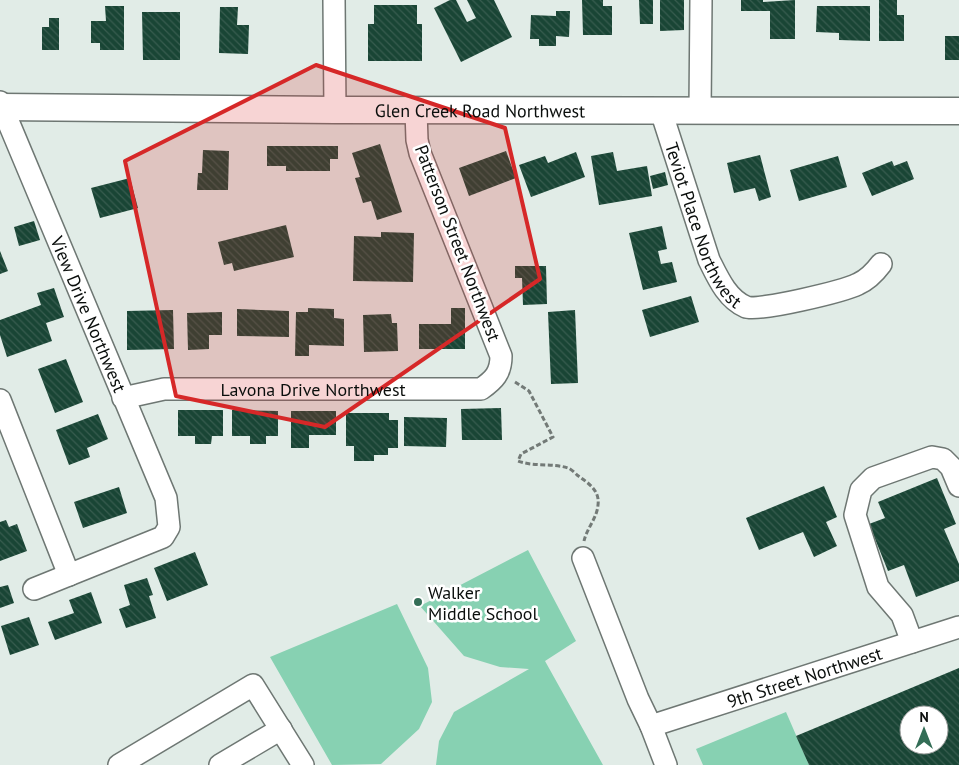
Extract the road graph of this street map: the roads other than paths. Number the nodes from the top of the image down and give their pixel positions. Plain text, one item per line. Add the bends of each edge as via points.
1 (334, 0) edge
2 (701, 0) edge
3 (1, 106) edge
4 (335, 110) junction
5 (416, 111) junction
6 (661, 111) junction
7 (700, 111) junction
8 (959, 111) edge
9 (881, 264) dead end
10 (499, 374) joint
11 (123, 398) junction
12 (0, 400) edge
13 (959, 486) edge
14 (582, 558) road end
15 (70, 575) junction
16 (34, 589) dead end
17 (959, 628) edge
18 (912, 642) junction
19 (651, 726) junction
20 (281, 729) junction
21 (119, 765) edge
22 (220, 765) edge
23 (302, 765) edge
24 (666, 765) edge

1 - 4 street
2 - 7 street
3 - 4 main road, Glen Creek Road Northwest
3 - 11 street, View Drive Northwest
4 - 5 main road, Glen Creek Road Northwest
5 - 6 main road, Glen Creek Road Northwest
5 - 10 street, Patterson Street Northwest via 420,153 501,356
6 - 7 main road, Glen Creek Road Northwest
6 - 9 street, Teviot Place Northwest via 709,260 734,300 748,308 762,308 836,292 859,284
7 - 8 main road, Glen Creek Road Northwest
10 - 11 street, Lavona Drive Northwest via 481,389 164,389
11 - 15 street, View Drive Northwest via 166,498 169,528 163,537
12 - 15 street
13 - 18 street via 951,466 943,459 932,457 873,478 861,490 855,515 878,587 902,614
14 - 19 street
15 - 16 street
17 - 18 street, 9th Street Northwest
18 - 19 street, 9th Street Northwest
19 - 24 street
20 - 21 street via 253,685
20 - 22 street
20 - 23 street

